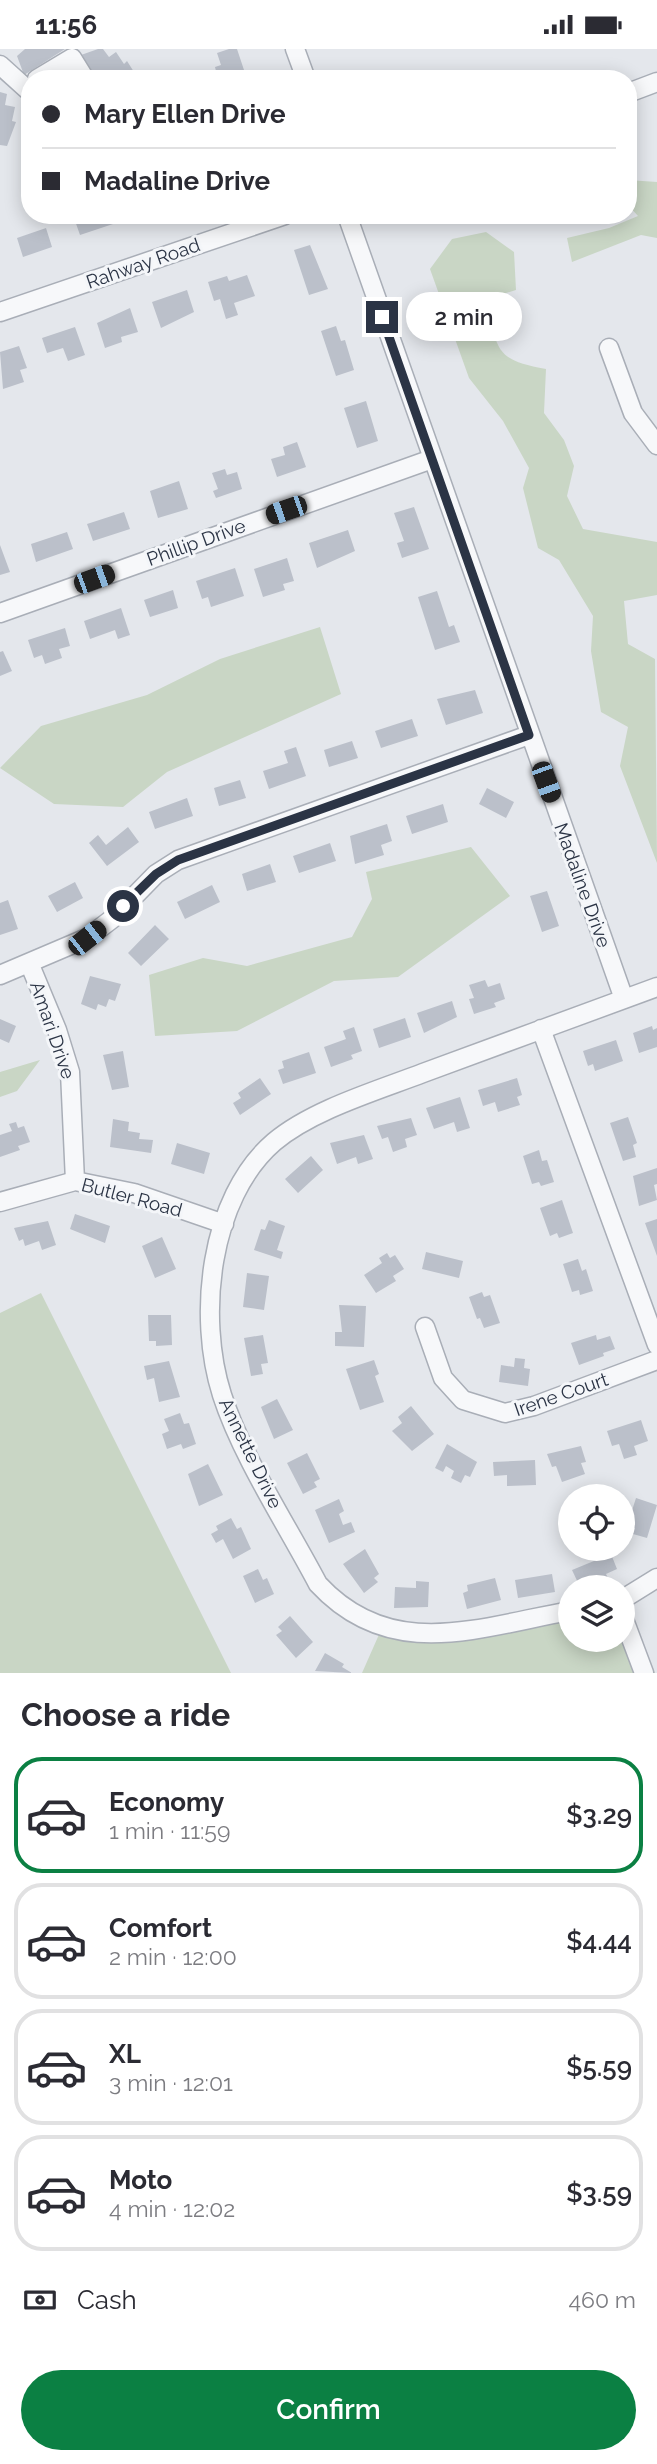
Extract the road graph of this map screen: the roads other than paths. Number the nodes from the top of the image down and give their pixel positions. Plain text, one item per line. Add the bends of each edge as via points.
1 (295, 49) edge
2 (0, 65) edge
3 (53, 70) edge
4 (79, 70) edge
5 (303, 70) edge
6 (21, 79) edge
7 (657, 82) edge
8 (637, 90) edge
9 (258, 224) edge
10 (350, 224) edge
11 (0, 311) edge
12 (610, 348) dead end
13 (657, 445) edge
14 (432, 459) junction
15 (0, 613) edge
16 (529, 735) junction
17 (30, 965) junction
18 (0, 975) edge
19 (657, 987) edge
20 (624, 999) junction
21 (541, 1029) junction
22 (75, 1181) junction
23 (0, 1202) edge
24 (224, 1224) junction
25 (425, 1327) dead end
26 (657, 1345) edge
27 (657, 1360) edge
28 (657, 1578) edge
29 (635, 1592) edge
30 (558, 1613) edge
31 (635, 1649) edge
32 (644, 1673) edge

1 - 5 street
2 - 6 street
3 - 4 street via 72,58
7 - 8 street
9 - 11 street, Rahway Road
10 - 14 street, Madaline Drive
12 - 13 street via 634,413
14 - 15 street, Phillip Drive
14 - 16 street, Madaline Drive
16 - 17 street via 178,860 156,874 87,938
16 - 20 street, Madaline Drive
17 - 18 street
17 - 22 street, Amari Drive via 70,1072
19 - 20 street, Annette Drive
20 - 21 street, Annette Drive
21 - 24 street, Annette Drive via 297,1125 248,1169 228,1206
21 - 26 street
22 - 23 street, Butler Road
22 - 24 street, Butler Road via 134,1193
24 - 30 street, Annette Drive via 209,1313 215,1368 232,1421 318,1584 363,1620 405,1633 435,1635
25 - 27 street, Irene Court via 443,1378 463,1400 505,1413
28 - 29 street
31 - 32 street

